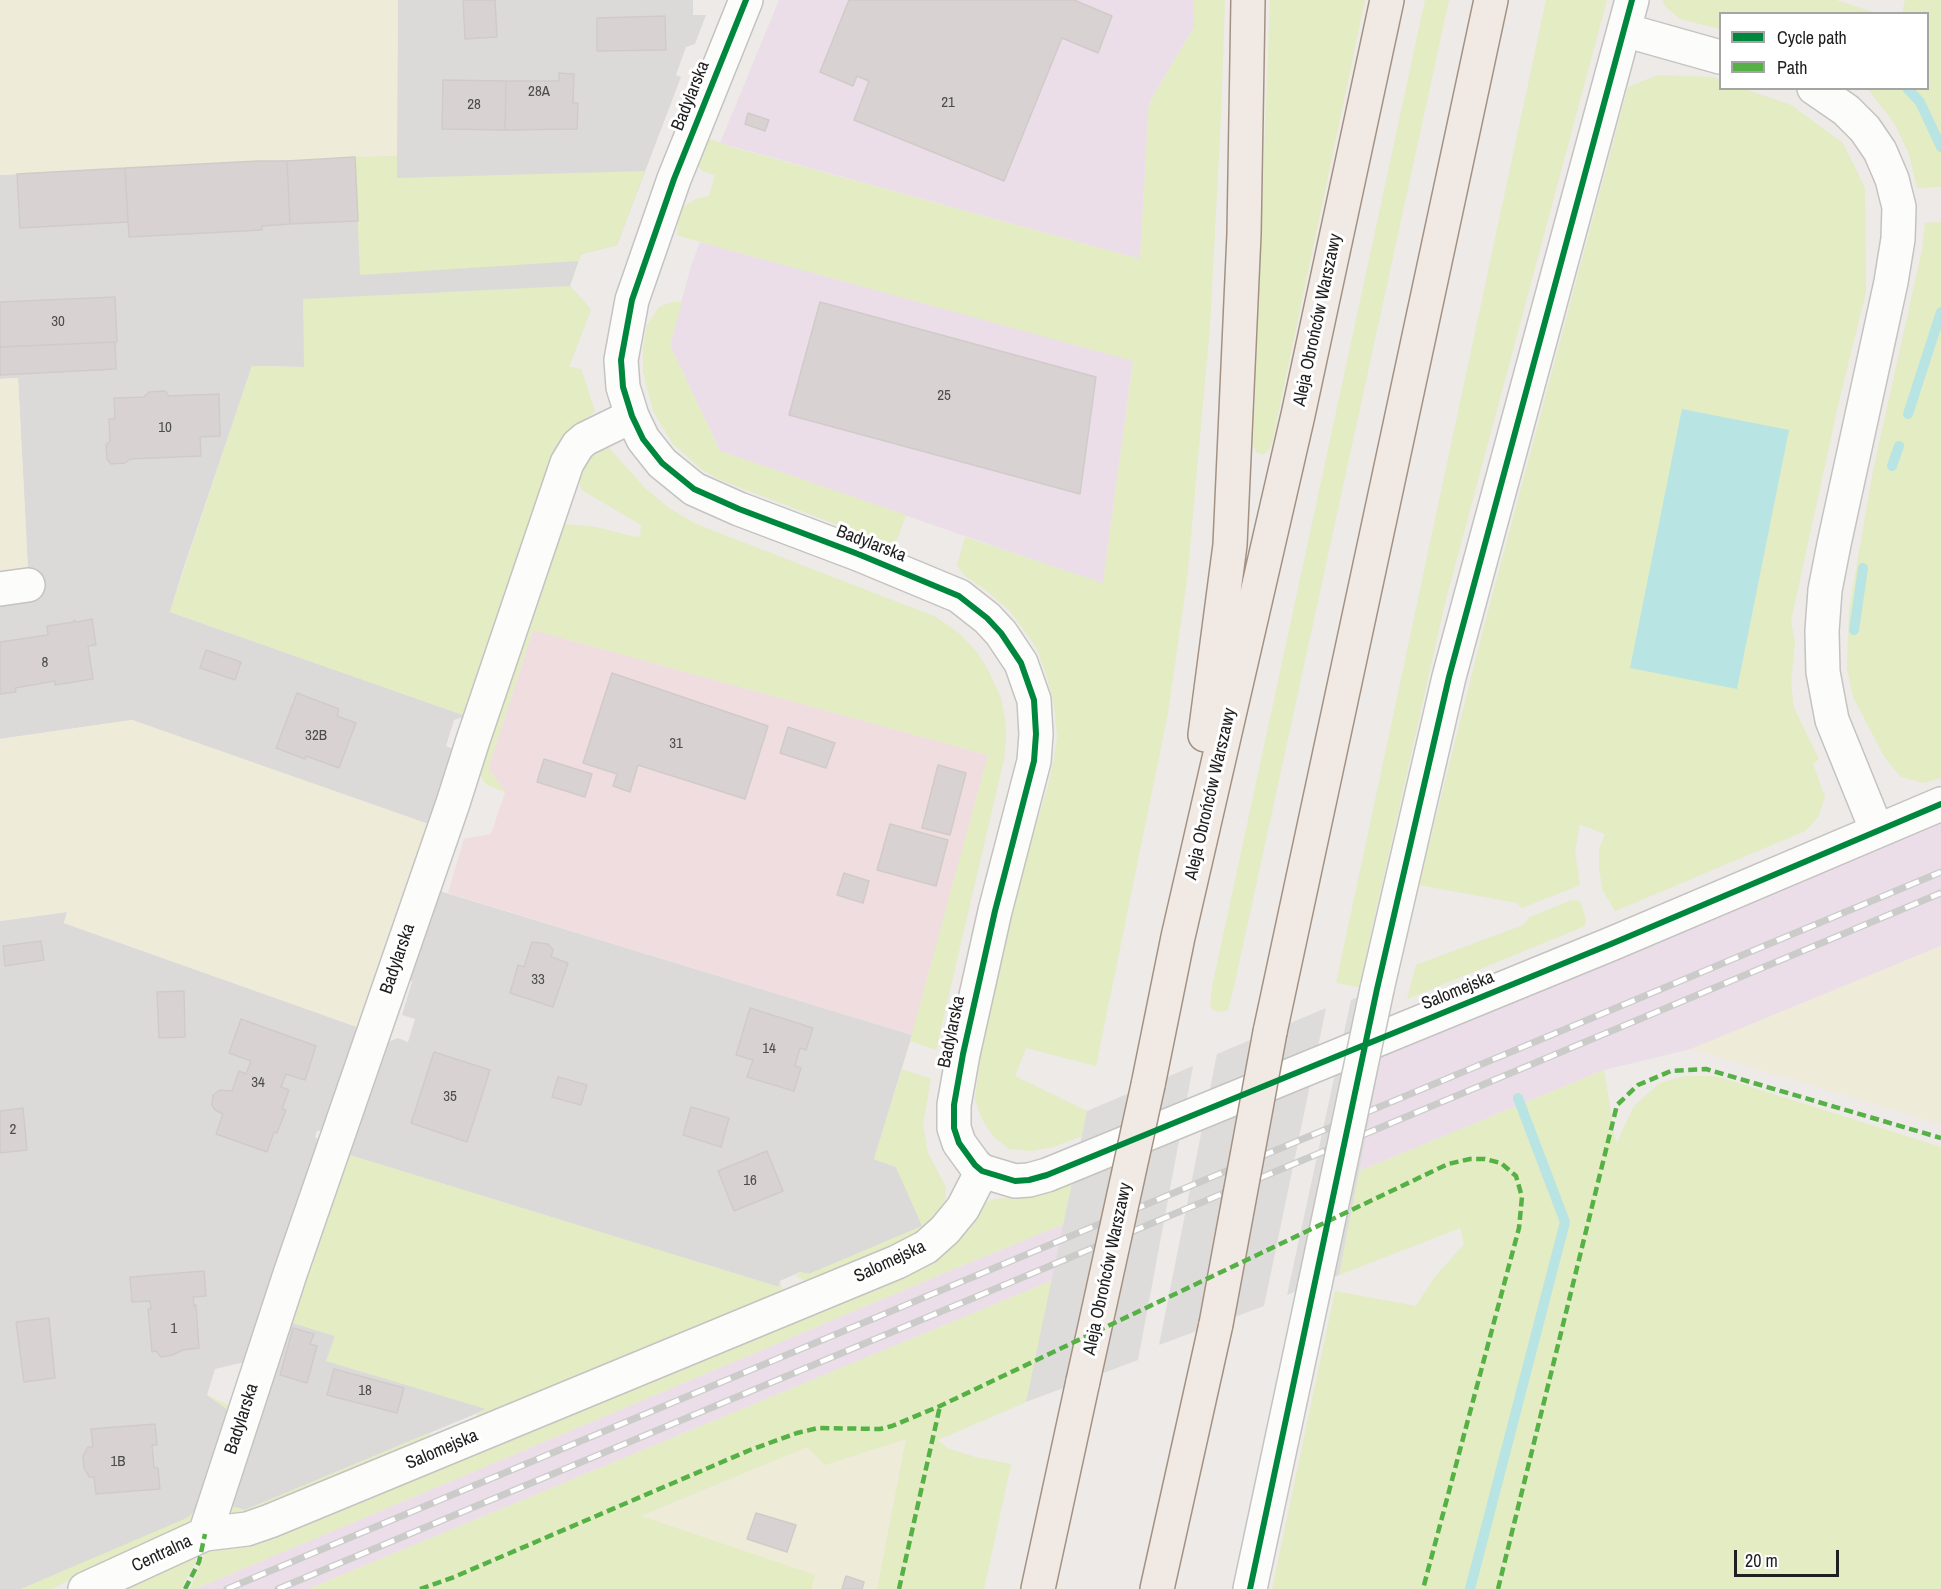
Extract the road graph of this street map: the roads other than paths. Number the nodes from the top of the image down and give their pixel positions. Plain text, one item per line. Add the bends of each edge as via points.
1 (746, 0) edge
2 (1248, 0) edge
3 (1387, 0) edge
4 (1491, 0) edge
5 (1628, 15) edge
6 (1719, 57) edge
7 (1817, 90) edge
8 (632, 416) junction
9 (1941, 804) edge
10 (1877, 831) junction
11 (1178, 936) junction
12 (982, 1171) junction
13 (206, 1534) junction
14 (85, 1589) edge
15 (1038, 1589) edge
16 (1157, 1589) edge
17 (1250, 1589) edge

1 - 8 street, Badylarska via 674,179 632,300 621,370
2 - 11 main road via 1244,234 1230,545
3 - 11 main road, Aleja Obrońców Warszawy via 1298,415
4 - 16 main road, bridge via 1270,1032 1216,1324
5 - 6 street
5 - 17 street, bridge via 1449,676 1377,989
7 - 10 street via 1846,110 1880,151 1899,207 1891,282 1834,544 1822,631 1823,672 1832,720
8 - 12 street, Badylarska via 643,439 662,463 694,489 958,596 987,618 1021,663 1034,700 1034,761 995,911 954,1105 958,1143
8 - 13 street, Badylarska via 585,439 567,463 290,1274
9 - 10 street, Salomejska
10 - 12 street, Salomejska via 1047,1175 1015,1181
11 - 15 main road, Aleja Obrońców Warszawy, bridge
12 - 13 street, Salomejska via 963,1208 945,1230 926,1247 897,1262 270,1521 247,1529
13 - 14 street, Centralna

